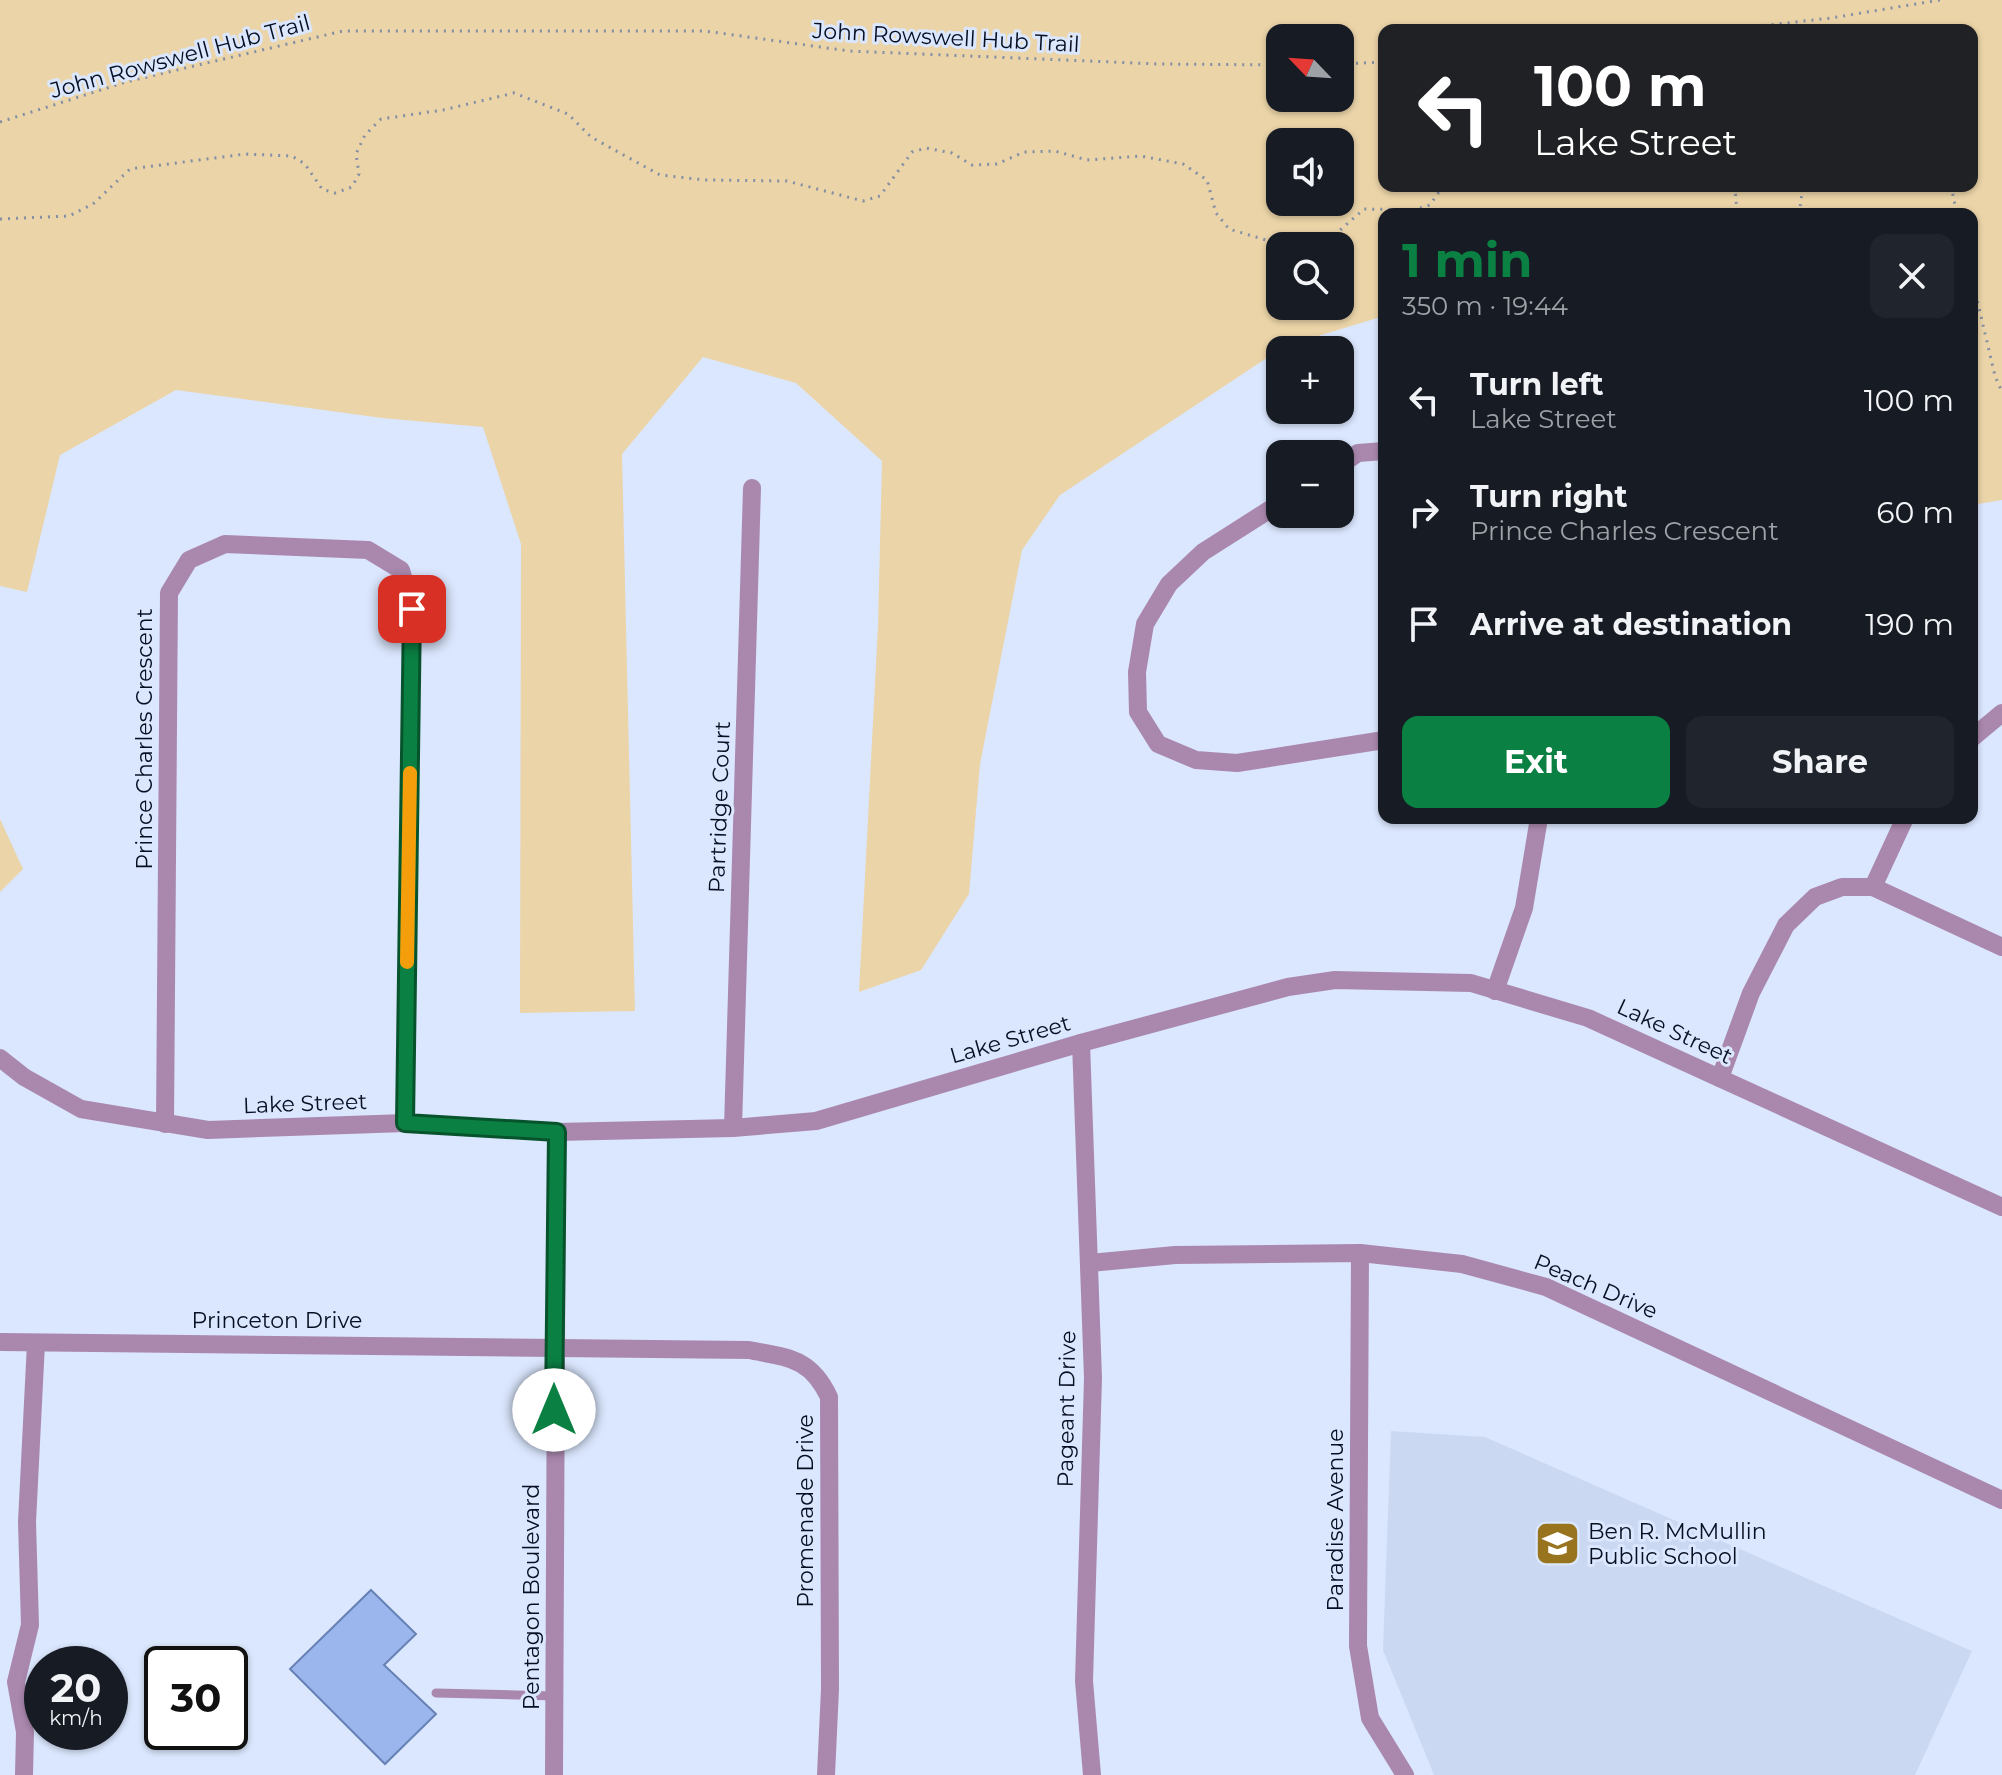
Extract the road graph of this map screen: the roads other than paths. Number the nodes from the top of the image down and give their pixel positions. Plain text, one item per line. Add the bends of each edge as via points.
1 (1378, 451) edge
2 (1354, 456) edge
3 (752, 488) dead end
4 (1266, 512) edge
5 (2002, 713) edge
6 (1978, 733) edge
7 (1378, 741) edge
8 (1538, 824) edge
9 (1902, 824) edge
10 (1873, 887) junction
11 (2002, 947) edge
12 (1495, 991) junction
13 (1081, 1043) junction
14 (0, 1058) edge
15 (1720, 1078) junction
16 (405, 1123) junction
17 (165, 1124) junction
18 (733, 1128) junction
19 (557, 1132) junction
20 (2002, 1207) edge
21 (1360, 1253) junction
22 (1090, 1263) junction
23 (0, 1342) edge
24 (36, 1343) junction
25 (554, 1346) junction
26 (2002, 1500) edge
27 (8, 1682) edge
28 (436, 1693) dead end
29 (555, 1696) junction
30 (24, 1775) edge
31 (554, 1775) edge
32 (826, 1775) edge
33 (1092, 1775) edge
34 (1405, 1775) edge

1 - 2 street
3 - 18 street, Partridge Court
4 - 7 street via 1203,552 1169,584 1145,624 1137,672 1138,712 1158,744 1196,760 1237,763
5 - 6 street
8 - 12 street via 1524,908
9 - 10 street
10 - 11 street
10 - 15 street via 1842,887 1815,897 1786,925 1751,993
12 - 13 street, Lake Street via 1471,983 1335,980 1288,987
12 - 15 street, Lake Street via 1588,1018
13 - 18 street, Lake Street via 816,1121
13 - 22 street, Pageant Drive
14 - 17 street, Lake Street via 81,1109
15 - 20 street, Lake Street
16 - 17 street, Lake Street via 208,1130
16 - 17 street, Prince Charles Crescent via 412,609 401,570 368,550 225,544 189,560 169,593
16 - 19 street, Lake Street
18 - 19 street, Lake Street
19 - 25 street, Pentagon Boulevard
21 - 22 street, Peach Drive via 1175,1255
21 - 26 street, Peach Drive via 1462,1264 1546,1287
21 - 34 street, Paradise Avenue via 1358,1646 1370,1718
22 - 33 street, Pageant Drive via 1093,1378 1084,1681
23 - 24 street, Princeton Drive
24 - 25 street, Princeton Drive
24 - 27 street via 27,1522 30,1625
25 - 29 street, Pentagon Boulevard
25 - 32 street, Promenade Drive via 749,1350 799,1360 819,1378 829,1397
27 - 30 street via 25,1732
28 - 29 lane
29 - 31 street, Pentagon Boulevard

